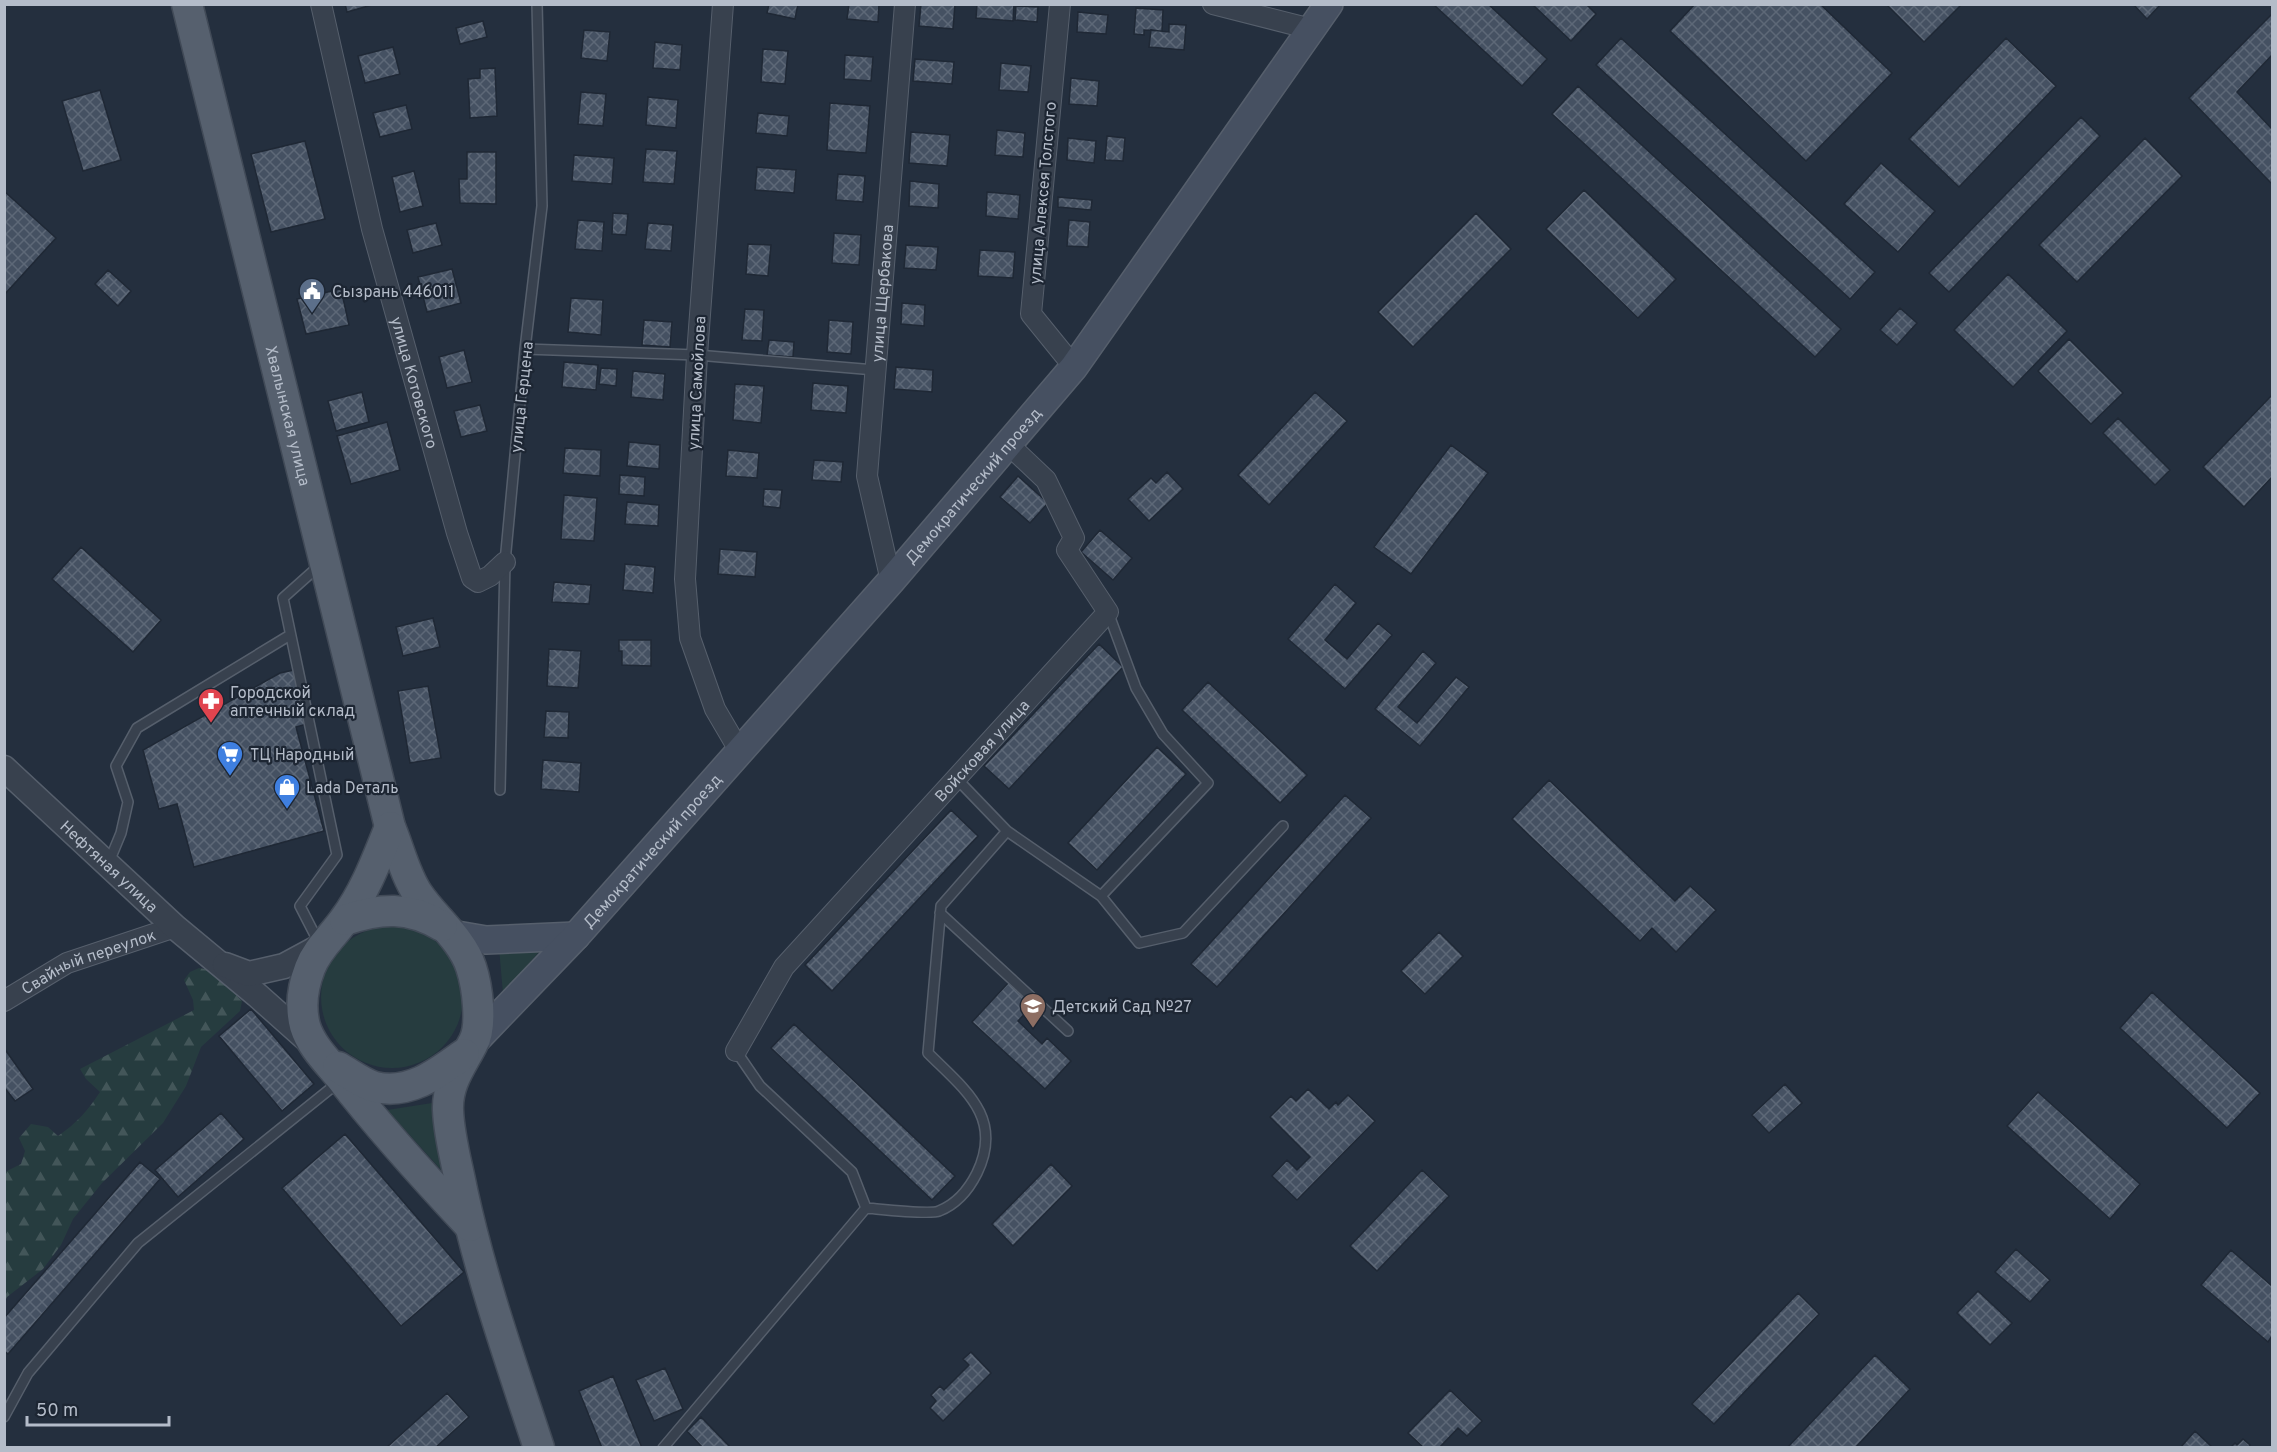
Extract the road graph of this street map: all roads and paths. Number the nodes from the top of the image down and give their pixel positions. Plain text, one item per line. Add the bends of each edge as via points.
1 (187, 4) edge
2 (321, 4) edge
3 (537, 4) edge
4 (723, 4) edge
5 (905, 4) edge
6 (1060, 4) edge
7 (1213, 4) edge
8 (1329, 4) edge
9 (1311, 29) junction
10 (525, 349) junction
11 (697, 355) junction
12 (1074, 367) junction
13 (875, 370) junction
14 (1008, 444) junction
15 (324, 561) junction
16 (505, 562) junction
17 (891, 581) junction
18 (1108, 612) junction
19 (290, 635) junction
20 (740, 750) junction
21 (956, 778) junction
22 (9, 779) edge
23 (500, 790) dead end
24 (1283, 825) dead end
25 (390, 827) junction
26 (1007, 831) junction
27 (108, 864) junction
28 (1101, 896) junction
29 (940, 913) junction
30 (345, 920) junction
31 (176, 927) junction
32 (447, 930) junction
33 (576, 936) junction
34 (321, 946) junction
35 (217, 962) junction
36 (4, 1001) edge
37 (1068, 1031) dead end
38 (472, 1046) junction
39 (736, 1051) joint
40 (329, 1063) junction
41 (866, 1208) junction
42 (470, 1226) junction
43 (4, 1417) edge
44 (667, 1446) edge
45 (539, 1448) edge

1 - 15 main road, Хвалынская улица
2 - 16 street, улица Котовского via 372,229 472,578 478,582
3 - 10 lane, улица Герцена via 542,206
4 - 11 street, улица Самойлова
5 - 13 street, улица Щербакова
6 - 12 street, улица Алексея Толстого via 1031,314
7 - 9 street
8 - 9 main road, Демократический проезд
9 - 12 main road, Демократический проезд
10 - 11 lane
10 - 16 lane, улица Герцена
11 - 13 lane
11 - 20 street, улица Самойлова via 685,579 690,638 715,709
12 - 14 main road, Демократический проезд
13 - 17 street, улица Щербакова via 867,477
14 - 17 main road, Демократический проезд
14 - 18 street via 1046,480 1074,538 1067,550
15 - 19 lane via 283,598
15 - 25 main road, Хвалынская улица
16 - 23 lane, улица Герцена
17 - 20 main road, Демократический проезд
18 - 21 street, Войсковая улица
18 - 28 lane via 1136,688 1163,734 1208,783
19 - 27 lane via 137,728 116,766 128,802
19 - 34 lane via 337,855 300,906
20 - 33 main road, Демократический проезд
21 - 26 lane
21 - 39 street, Войсковая улица via 784,967
22 - 27 street, Нефтяная улица via 40,801
24 - 28 lane via 1183,933 1139,943
25 - 30 main road via 370,877
25 - 32 main road, Хвалынская улица via 416,891
26 - 28 lane
26 - 29 lane via 941,906
27 - 31 street, Нефтяная улица
29 - 37 lane
29 - 41 lane via 928,1053 971,1096 985,1123 984,1148 967,1192 938,1212
30 - 32 main road via 372,911 400,911 427,917
30 - 34 main road
31 - 35 street, Нефтяная улица
31 - 36 street, Свайный переулок via 67,963
32 - 33 main road via 486,940
32 - 38 main road via 471,965 477,990 478,1017
33 - 38 main road, Демократический проезд
34 - 35 street via 284,966 249,974
34 - 40 main road via 303,987 302,1006 306,1026
35 - 40 street, Нефтяная улица
38 - 40 main road via 433,1077 403,1088 374,1087
38 - 42 main road via 456,1071 448,1108
39 - 41 lane via 760,1086 852,1172
40 - 42 main road via 381,1129
40 - 43 lane via 138,1243 28,1373
41 - 44 lane
42 - 45 main road

